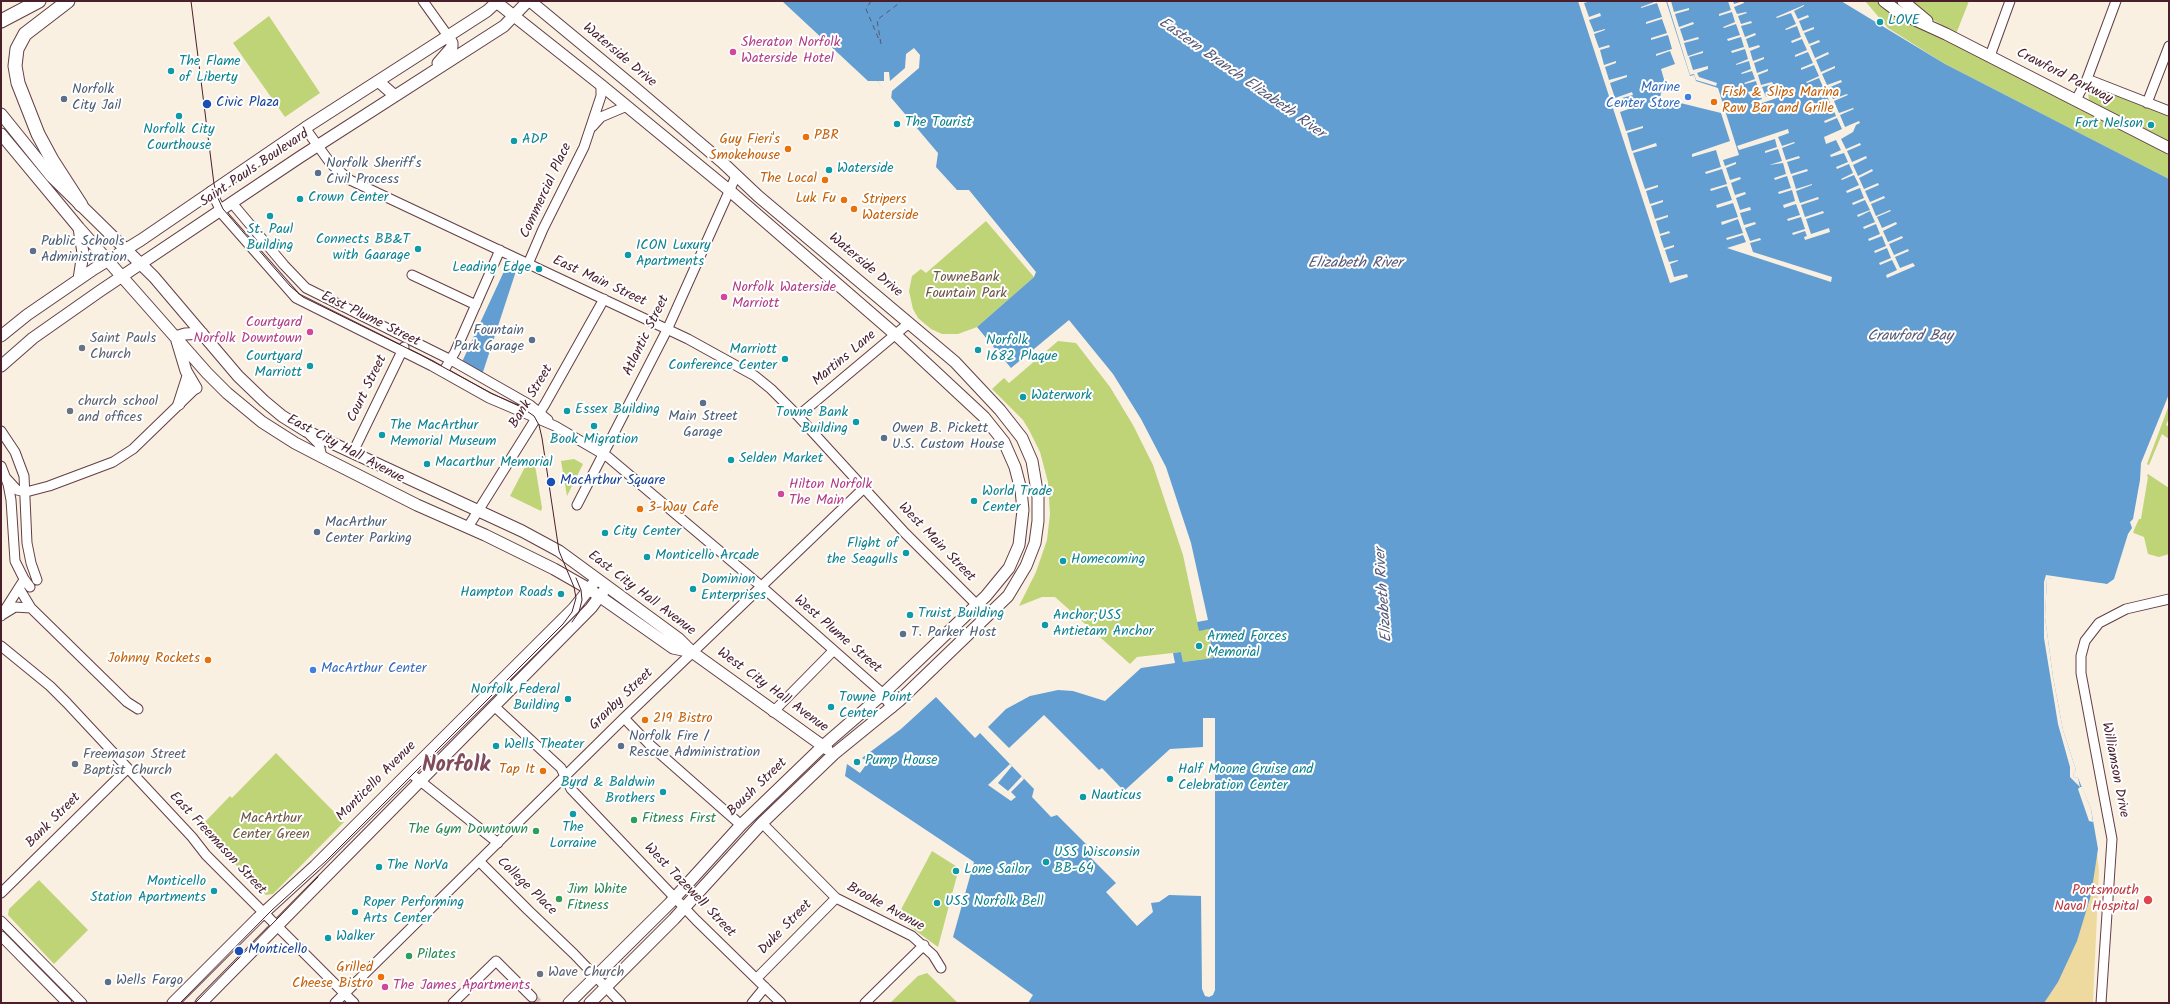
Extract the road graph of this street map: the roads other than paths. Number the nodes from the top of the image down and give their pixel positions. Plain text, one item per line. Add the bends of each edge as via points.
1 (39, 1) edge
2 (68, 1) edge
3 (423, 1) edge
4 (529, 1) edge
5 (1884, 1) edge
6 (1903, 1) edge
7 (2010, 1) edge
8 (2116, 1) edge
9 (496, 2) edge
10 (515, 16) junction
11 (1, 21) edge
12 (1946, 34) junction
13 (448, 36) junction
14 (2169, 46) edge
15 (1990, 56) junction
16 (425, 77) junction
17 (2087, 79) junction
18 (378, 81) junction
19 (601, 85) junction
20 (395, 96) junction
21 (2076, 100) junction
22 (2147, 102) junction
23 (627, 106) junction
24 (2169, 111) edge
25 (1, 114) edge
26 (305, 128) junction
27 (590, 130) junction
28 (1, 134) edge
29 (317, 146) junction
30 (2169, 148) edge
31 (736, 176) junction
32 (211, 191) junction
33 (730, 191) junction
34 (232, 203) junction
35 (81, 205) junction
36 (220, 211) junction
37 (79, 228) junction
38 (126, 249) junction
39 (500, 250) junction
40 (108, 260) junction
41 (141, 264) junction
42 (528, 264) junction
43 (123, 276) junction
44 (412, 276) dead end
45 (79, 279) junction
46 (604, 299) junction
47 (882, 300) junction
48 (476, 305) junction
49 (861, 305) junction
50 (910, 323) junction
51 (667, 330) junction
52 (202, 333) junction
53 (896, 335) junction
54 (1, 336) edge
55 (175, 336) junction
56 (408, 338) junction
57 (402, 351) junction
58 (451, 360) junction
59 (1, 366) edge
60 (443, 372) junction
61 (188, 376) junction
62 (196, 388) joint
63 (179, 404) junction
64 (537, 416) junction
65 (798, 416) junction
66 (306, 430) junction
67 (1, 431) edge
68 (353, 452) junction
69 (603, 454) junction
70 (322, 457) junction
71 (1, 466) edge
72 (6, 478) junction
73 (864, 488) junction
74 (26, 492) junction
75 (576, 505) dead end
76 (479, 511) junction
77 (468, 528) junction
78 (597, 578) junction
79 (38, 580) dead end
80 (22, 583) junction
81 (608, 586) junction
82 (762, 586) junction
83 (30, 587) dead end
84 (589, 589) junction
85 (600, 597) junction
86 (2169, 599) edge
87 (977, 605) junction
88 (31, 608) junction
89 (1, 616) edge
90 (988, 616) junction
91 (1, 646) edge
92 (833, 651) junction
93 (692, 652) junction
94 (883, 694) junction
95 (494, 706) junction
96 (892, 708) junction
97 (138, 709) dead end
98 (773, 712) junction
99 (624, 718) junction
100 (823, 746) junction
101 (834, 754) junction
102 (127, 769) junction
103 (409, 772) junction
104 (564, 777) junction
105 (420, 781) junction
106 (762, 823) junction
107 (740, 826) junction
108 (498, 842) junction
109 (479, 861) junction
110 (1, 893) edge
111 (676, 897) junction
112 (836, 898) junction
113 (684, 907) junction
114 (264, 913) junction
115 (1, 921) edge
116 (278, 926) junction
117 (1, 936) edge
118 (924, 945) junction
119 (941, 968) dead end
120 (595, 977) junction
121 (757, 978) junction
122 (765, 987) junction
123 (606, 988) junction
124 (345, 994) junction
125 (532, 997) tunnel mouth
126 (66, 1003) edge
127 (82, 1003) edge
128 (173, 1003) edge
129 (201, 1003) edge
130 (335, 1003) edge
131 (354, 1003) edge
132 (453, 1003) edge
133 (569, 1003) edge
134 (590, 1003) edge
135 (620, 1003) edge
136 (752, 1003) edge
137 (781, 1003) edge
138 (865, 1003) edge
139 (2101, 1003) edge

1 - 11 highway
2 - 35 highway via 25,34 17,49 15,66 18,83 38,134
3 - 13 street
4 - 10 main road, Saint Pauls Boulevard
4 - 31 main road, Waterside Drive via 634,87
5 - 12 main road, Crawford Parkway via 1900,13
6 - 12 main road, Crawford Parkway
7 - 15 street
8 - 17 street
9 - 10 main road
9 - 13 main road, Saint Pauls Boulevard via 487,11
10 - 16 main road, Saint Pauls Boulevard via 504,26
10 - 19 main road
12 - 15 main road, Crawford Parkway
13 - 16 main road via 452,47
13 - 18 main road, Saint Pauls Boulevard
14 - 22 street
15 - 21 main road, Crawford Parkway
16 - 20 main road, Saint Pauls Boulevard
17 - 21 street
17 - 22 street
18 - 20 main road
18 - 26 main road, Saint Pauls Boulevard
19 - 23 main road
19 - 27 street, Commercial Place via 601,96
20 - 29 main road, Saint Pauls Boulevard
21 - 30 main road, Crawford Parkway
22 - 24 street
23 - 27 street, Commercial Place via 601,117
23 - 33 main road
25 - 35 main road, East City Hall Avenue via 51,176
26 - 29 street, East Main Street
26 - 32 main road, Saint Pauls Boulevard
27 - 42 street, Commercial Place
28 - 37 main road, East City Hall Avenue
29 - 34 main road, Saint Pauls Boulevard
29 - 39 street, East Main Street via 331,164 350,180
31 - 33 street, Atlantic Street
31 - 47 main road, Waterside Drive
32 - 36 street, East Plume Street
32 - 38 main road, Saint Pauls Boulevard
33 - 49 main road
33 - 51 street, Atlantic Street
34 - 36 main road, Saint Pauls Boulevard
34 - 56 street, East Plume Street via 284,266 306,288
35 - 38 main road, East City Hall Avenue
36 - 41 main road, Saint Pauls Boulevard
36 - 57 street, East Plume Street via 296,298
37 - 40 main road, East City Hall Avenue
37 - 45 main road via 83,252
38 - 40 main road, Saint Pauls Boulevard
38 - 41 main road, East City Hall Avenue
39 - 42 street, East Main Street
39 - 48 street
40 - 43 main road, East City Hall Avenue
40 - 45 main road, Saint Pauls Boulevard
41 - 43 main road, Saint Pauls Boulevard
41 - 52 main road, East City Hall Avenue
42 - 46 street, East Main Street
43 - 55 main road, East City Hall Avenue
43 - 59 main road, Saint Pauls Boulevard via 33,338
44 - 48 street
45 - 54 main road, Saint Pauls Boulevard
46 - 51 street, East Main Street
46 - 64 street, Bank Street
47 - 49 main road via 875,304
47 - 50 main road, Waterside Drive
48 - 58 street
49 - 53 main road
50 - 53 street, Martins Lane
50 - 90 main road, Waterside Drive via 955,362 1000,410 1022,438 1032,462 1038,497 1035,543 1017,583
51 - 65 street, East Main Street via 755,376
51 - 69 street, Atlantic Street
52 - 55 main road
52 - 66 main road, East City Hall Avenue via 256,394 282,416
53 - 65 street, Martins Lane
53 - 87 main road via 984,417 1004,442 1019,477 1023,510 1019,545 1009,568
55 - 61 main road
55 - 70 main road, East City Hall Avenue via 216,383 244,408 272,429
56 - 57 street, Court Street
56 - 58 street, East Plume Street
57 - 60 street, East Plume Street
57 - 68 street, Court Street
58 - 60 street
58 - 64 street, East Plume Street via 530,405
60 - 64 street, East Plume Street via 489,398
61 - 62 main road
61 - 63 main road
62 - 63 street
63 - 74 street via 134,449 119,460
64 - 69 street, East Plume Street
64 - 76 street, Bank Street
65 - 73 street, East Main Street
66 - 68 main road, East City Hall Avenue
66 - 70 street via 319,444
67 - 74 street via 18,458
68 - 76 main road, East City Hall Avenue
69 - 75 street, Atlantic Street
69 - 82 street, East Plume Street
70 - 77 main road, East City Hall Avenue
71 - 72 street
72 - 74 street via 17,490
72 - 80 street via 12,509 14,555
73 - 82 street, Granby Street
73 - 87 street, West Main Street
74 - 79 street via 27,543
76 - 77 street, Bank Street
76 - 78 main road, East City Hall Avenue via 553,547
77 - 84 main road, East City Hall Avenue via 528,556
78 - 81 main road, East City Hall Avenue
78 - 84 main road, Monticello Avenue
80 - 83 street
80 - 88 street
80 - 89 street
81 - 85 main road
81 - 93 main road, East City Hall Avenue via 679,639
82 - 92 street, West Plume Street
82 - 93 street, Granby Street
84 - 85 main road, East City Hall Avenue
84 - 103 main road, Monticello Avenue via 574,608
85 - 93 main road, East City Hall Avenue via 673,648
85 - 95 main road
86 - 139 street, Williamson Drive via 2126,610 2099,623 2085,641 2080,656 2080,673 2112,839
87 - 90 street, West Main Street
87 - 94 main road, Boush Street
88 - 89 street via 15,607
88 - 97 street via 127,702
90 - 96 main road, Boush Street
91 - 102 street, East Freemason Street via 50,686
92 - 94 street, West Plume Street
92 - 98 street
93 - 98 main road, West City Hall Avenue
93 - 99 street, Granby Street
94 - 96 street, West Plume Street
94 - 100 main road, Boush Street
95 - 104 street, West Tazewell Street via 561,768
95 - 105 main road
96 - 101 main road, Boush Street
98 - 100 main road, West City Hall Avenue
99 - 104 street, Granby Street
99 - 107 street
100 - 101 main road, West City Hall Avenue
100 - 107 main road, Boush Street
101 - 106 main road, Boush Street
102 - 110 street, Bank Street
102 - 114 street, East Freemason Street via 206,855
103 - 105 street
103 - 114 main road, Monticello Avenue
104 - 108 street, Granby Street
104 - 111 street, West Tazewell Street via 571,789
105 - 108 street
105 - 116 main road
106 - 112 street, Brooke Avenue
106 - 113 main road, Boush Street
107 - 111 main road, Boush Street
108 - 109 street, Granby Street
109 - 120 street, College Place
109 - 124 street, Granby Street
111 - 113 street, West Tazewell Street
111 - 120 main road, Boush Street
112 - 118 street, Brooke Avenue via 899,929
112 - 121 street, Duke Street
113 - 121 street, West Tazewell Street
113 - 123 main road, Boush Street
114 - 116 street, East Freemason Street
114 - 128 main road, Monticello Avenue
115 - 127 street
116 - 124 street, East Freemason Street
116 - 129 main road
117 - 126 street
118 - 119 street, Brooke Avenue
118 - 138 street
120 - 123 street, College Place
120 - 133 main road, Boush Street
121 - 122 street, West Tazewell Street
122 - 136 street
122 - 137 street, West Tazewell Street
123 - 134 main road, Boush Street
123 - 135 street, College Place
124 - 130 street, Granby Street
124 - 131 street, East Freemason Street
125 - 132 street via 496,961

